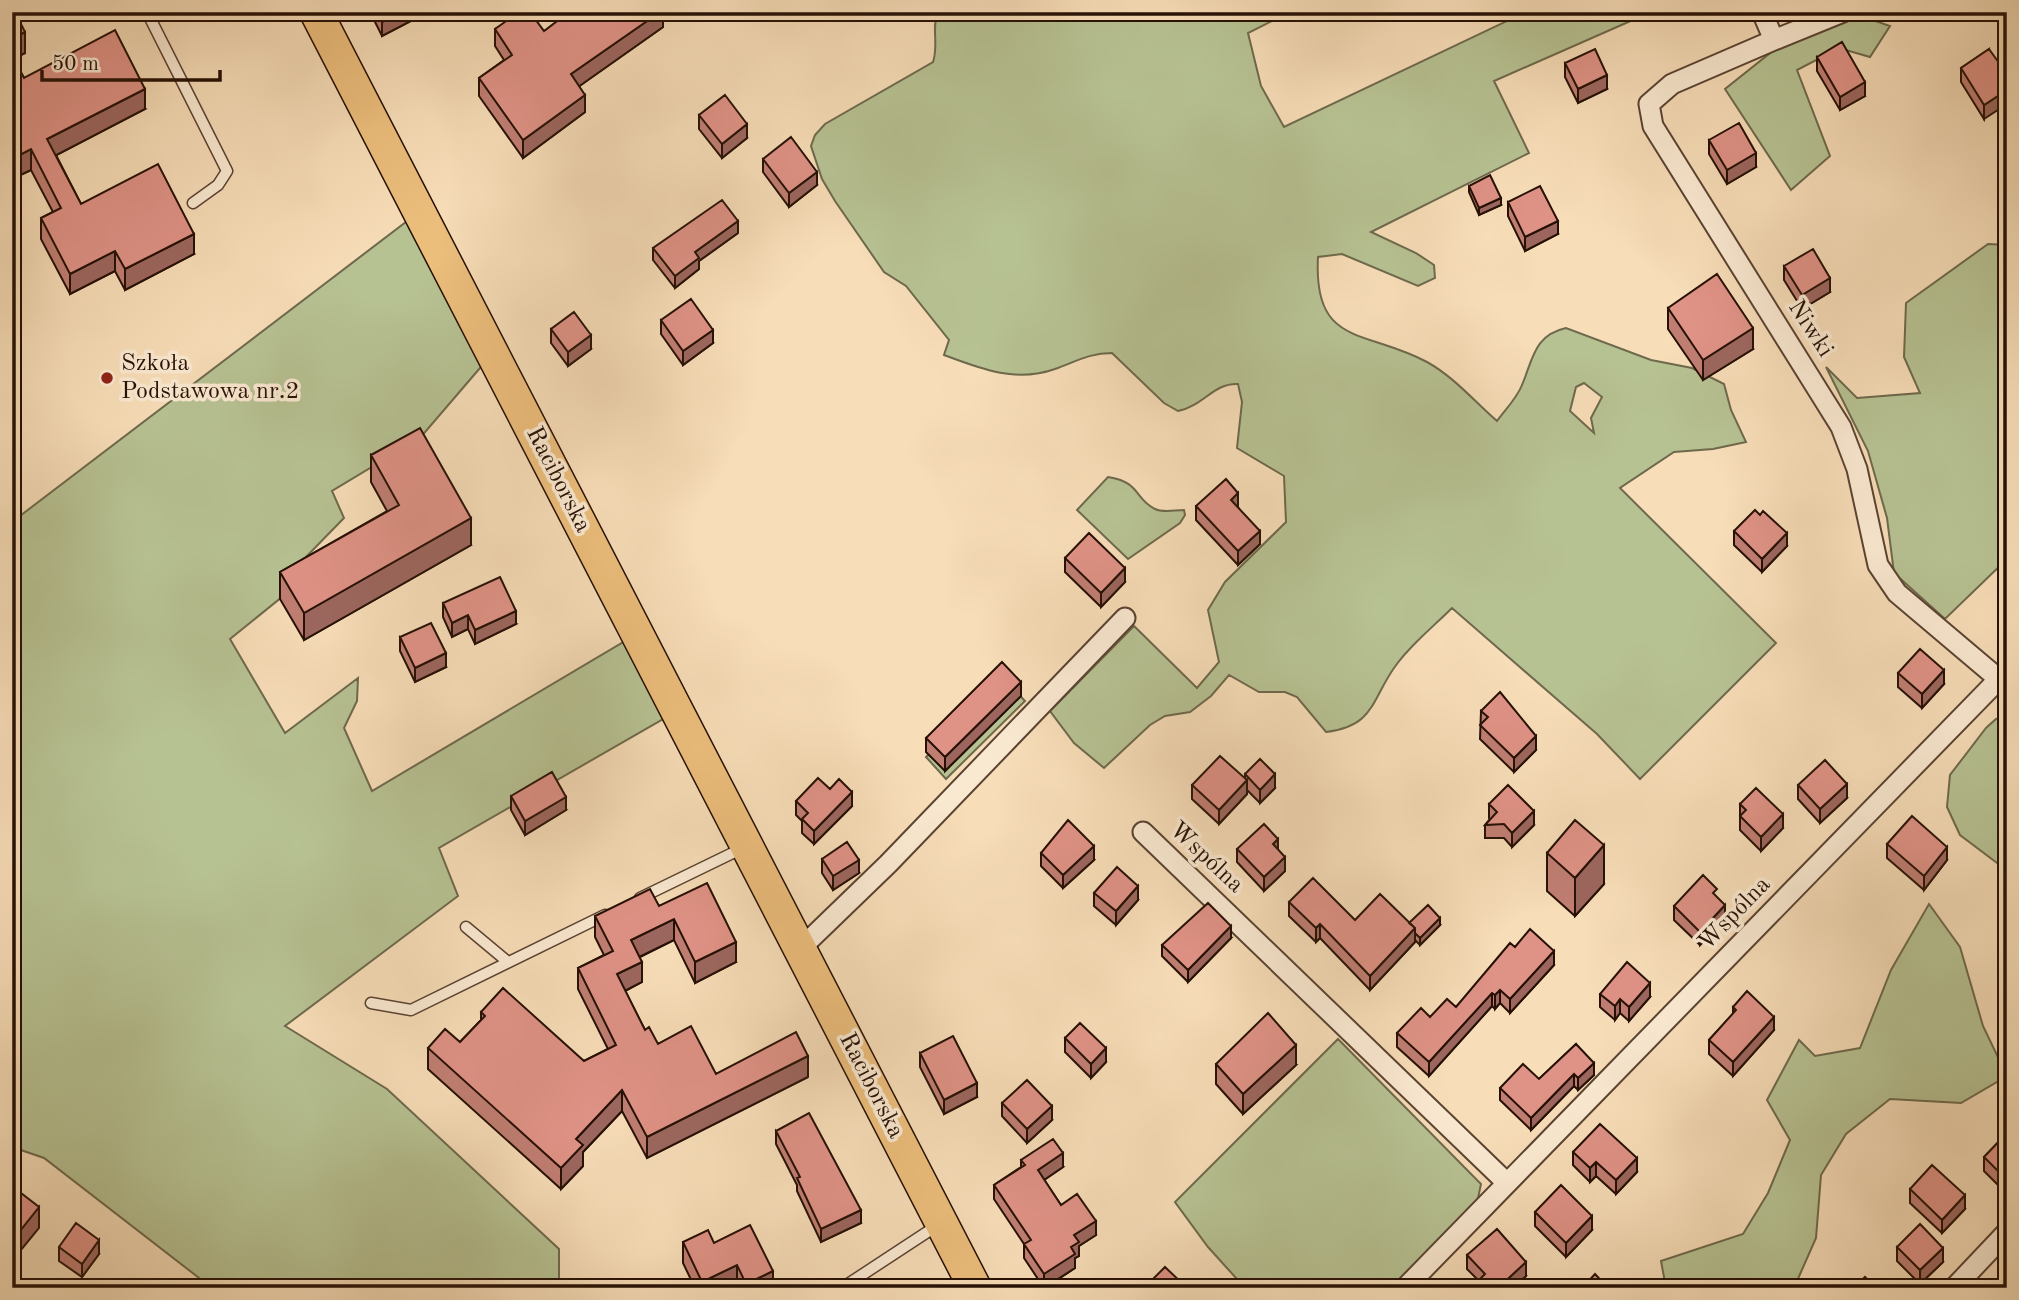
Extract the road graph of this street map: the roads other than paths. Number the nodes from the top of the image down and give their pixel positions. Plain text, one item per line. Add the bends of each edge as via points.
1 (147, 12) edge
2 (316, 12) edge
3 (1762, 12) edge
4 (1843, 12) edge
5 (1774, 40) junction
6 (193, 203) dead end
7 (1125, 618) dead end
8 (2002, 683) edge
9 (1143, 832) dead end
10 (747, 846) junction
11 (634, 901) edge
12 (621, 908) edge
13 (466, 927) dead end
14 (800, 948) junction
15 (508, 962) junction
16 (371, 1003) dead end
17 (1507, 1183) junction
18 (942, 1223) junction
19 (2007, 1232) edge
20 (842, 1288) edge
21 (975, 1288) edge
22 (1405, 1288) edge
23 (1954, 1288) edge

1 - 6 lane via 227,171 218,185
2 - 10 main road, Raciborska
3 - 5 street
4 - 5 street, Niwki
5 - 8 street, Niwki via 1672,84 1649,104 1653,126 1841,427 1857,469 1878,565 1897,593
7 - 14 street via 888,864
8 - 17 street, Wspólna
9 - 17 street, Wspólna
10 - 11 lane
10 - 14 main road, Raciborska
12 - 15 lane
13 - 15 lane
14 - 18 main road, Raciborska
15 - 16 lane via 411,1010
17 - 22 street, Wspólna
18 - 20 lane
18 - 21 main road, Raciborska
19 - 23 street

